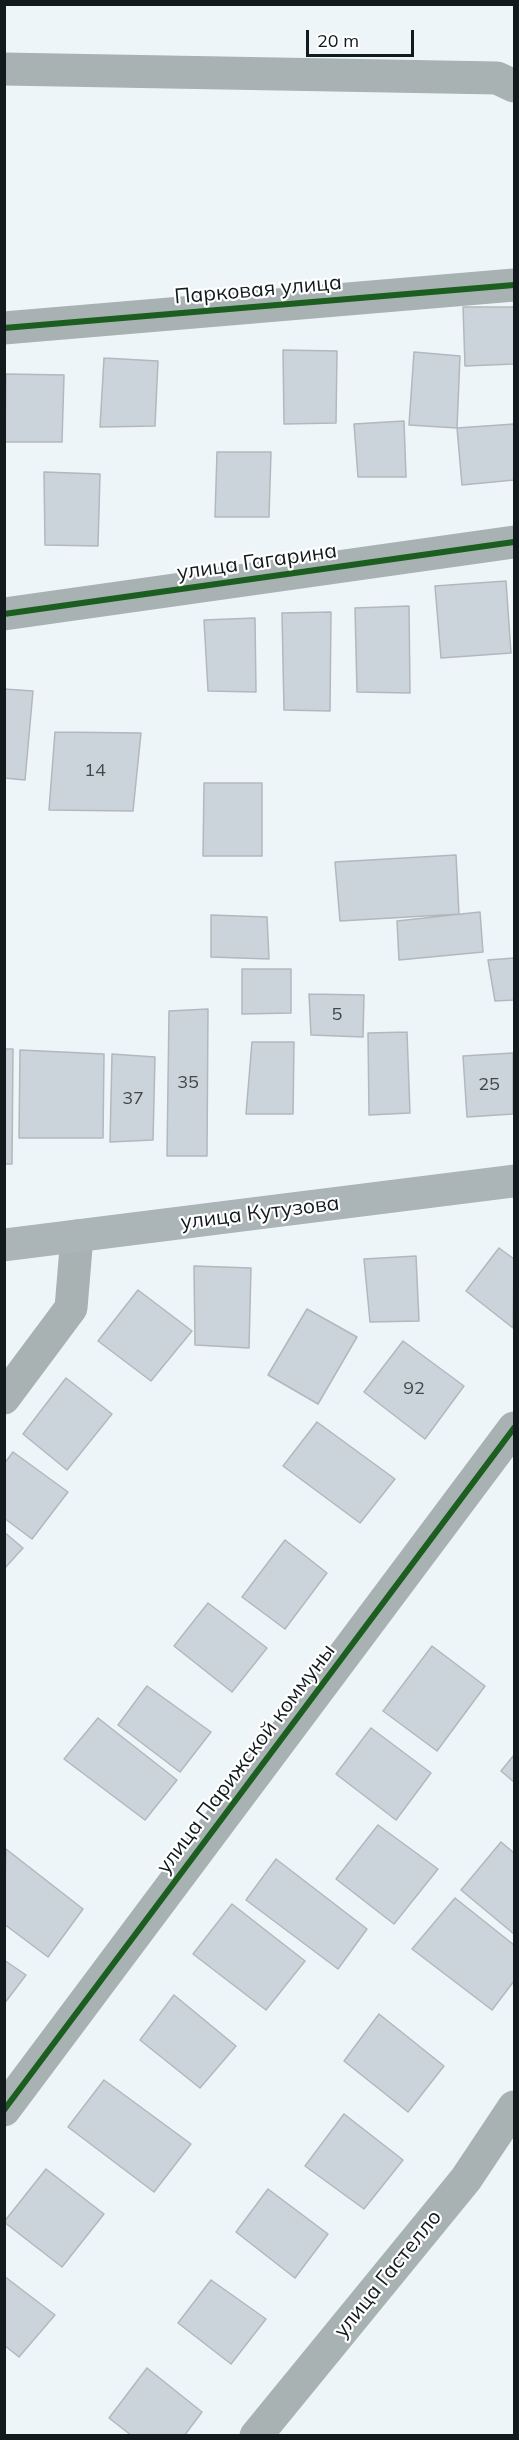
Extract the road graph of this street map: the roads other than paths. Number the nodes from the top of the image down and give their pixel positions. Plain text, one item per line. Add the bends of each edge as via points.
1 (4, 69) edge
2 (514, 86) edge
3 (514, 285) edge
4 (4, 328) edge
5 (514, 542) edge
6 (4, 615) edge
7 (514, 1181) edge
8 (77, 1236) junction
9 (4, 1245) edge
10 (4, 1398) edge
11 (514, 1428) edge
12 (514, 2107) edge
13 (4, 2110) edge
14 (256, 2436) edge

1 - 2 street via 497,78
3 - 4 street, Парковая улица
5 - 6 street, улица Гагарина
7 - 8 main road, улица Кутузова
8 - 9 main road, улица Кутузова
8 - 10 street via 71,1308
11 - 13 street, улица Парижской коммуны
12 - 14 street, улица Гастелло via 466,2179

